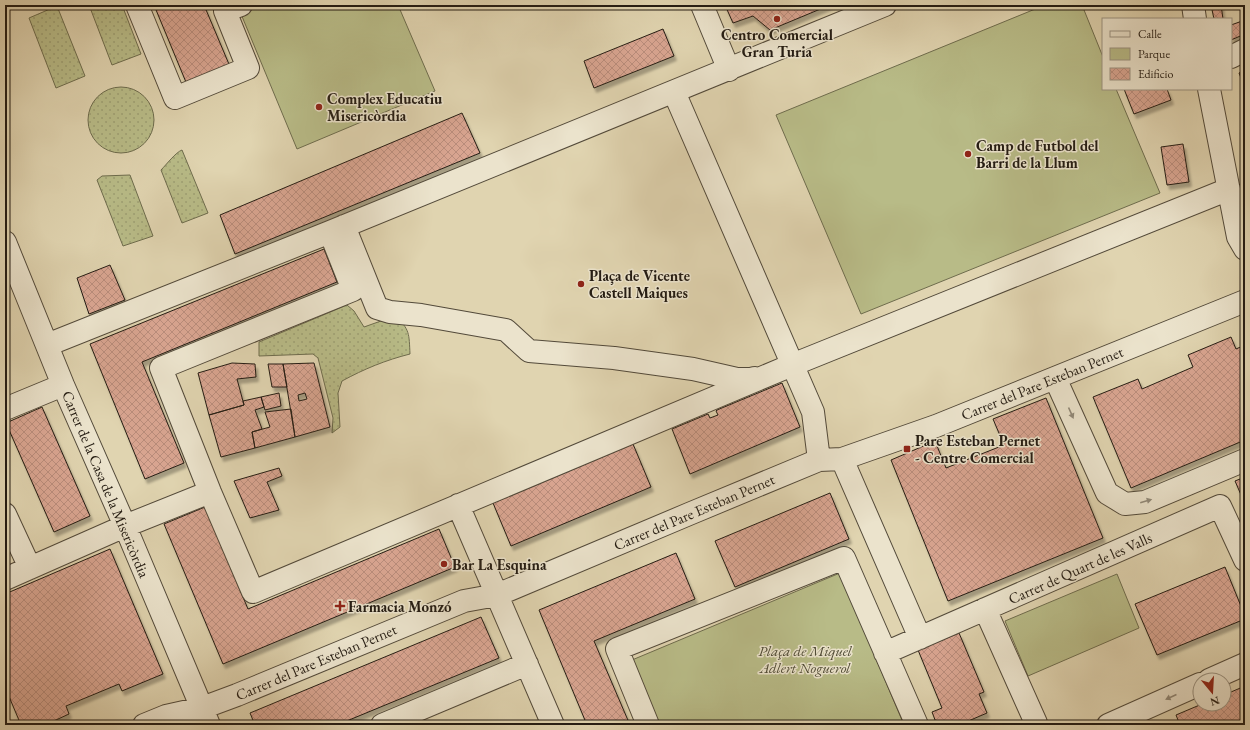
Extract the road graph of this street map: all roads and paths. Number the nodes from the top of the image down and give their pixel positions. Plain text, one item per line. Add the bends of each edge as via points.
1 (137, 5) edge
2 (241, 5) edge
3 (702, 5) edge
4 (885, 5) edge
5 (1193, 5) edge
6 (1195, 18) edge
7 (1245, 50) edge
8 (1232, 56) edge
9 (729, 70) junction
10 (1209, 90) edge
11 (674, 92) junction
12 (1229, 189) junction
13 (337, 229) junction
14 (5, 242) edge
15 (1245, 249) edge
16 (1245, 300) edge
17 (48, 345) junction
18 (792, 365) junction
19 (1055, 378) junction
20 (63, 385) junction
21 (5, 409) edge
22 (819, 460) junction
23 (842, 460) junction
24 (1245, 460) edge
25 (210, 492) junction
26 (458, 505) junction
27 (5, 514) edge
28 (125, 526) junction
29 (1245, 560) edge
30 (30, 568) junction
31 (5, 579) edge
32 (497, 596) junction
33 (985, 610) junction
34 (920, 638) junction
35 (885, 653) junction
36 (527, 664) junction
37 (1245, 664) edge
38 (1228, 672) edge
39 (1192, 689) edge
40 (206, 717) edge
41 (1145, 717) edge
42 (1036, 723) dead end
43 (144, 725) edge
44 (382, 725) edge
45 (554, 725) edge
46 (648, 725) edge
47 (917, 725) edge
48 (1108, 725) edge

1 - 2 street via 175,98 248,68 225,11
3 - 9 street
4 - 9 street
5 - 6 street
7 - 8 street
9 - 11 street
10 - 12 street
11 - 13 street
11 - 18 street
12 - 15 street via 1238,237
12 - 18 street
13 - 17 street
13 - 18 street via 377,308 390,312 429,316 506,330 529,352 630,360 693,369 737,379 751,379
13 - 25 street via 353,290 161,368
14 - 17 street, Carrer de la Casa de la Misericòrdia
16 - 19 street, Carrer del Pare Esteban Pernet
17 - 20 street, Carrer de la Casa de la Misericòrdia
18 - 22 street via 813,412
18 - 26 street
19 - 23 street, Carrer del Pare Esteban Pernet via 936,426
19 -> 24 street via 1107,493 1125,504 1145,502
20 - 21 street
20 - 28 street, Carrer de la Casa de la Misericòrdia
22 - 23 street, Carrer del Pare Esteban Pernet
22 - 32 street, Carrer del Pare Esteban Pernet
23 - 34 street
25 - 26 street via 253,592
25 - 28 street
26 - 32 street
27 - 30 street
28 - 30 street
28 - 40 street, Carrer de la Casa de la Misericòrdia
29 - 33 street, Carrer de Quart de les Valls via 1220,506
30 - 31 street
32 - 36 street
32 - 40 street, Carrer del Pare Esteban Pernet via 464,600 244,692
33 - 34 street, Carrer de Quart de les Valls
33 - 42 street
34 - 35 street, Carrer de Quart de les Valls
35 - 46 street via 844,558 617,650
35 - 47 street
36 - 44 street
36 - 45 street
37 - 38 street
39 -> 41 street
40 - 43 street, Carrer del Pare Esteban Pernet via 166,716
41 - 48 street

